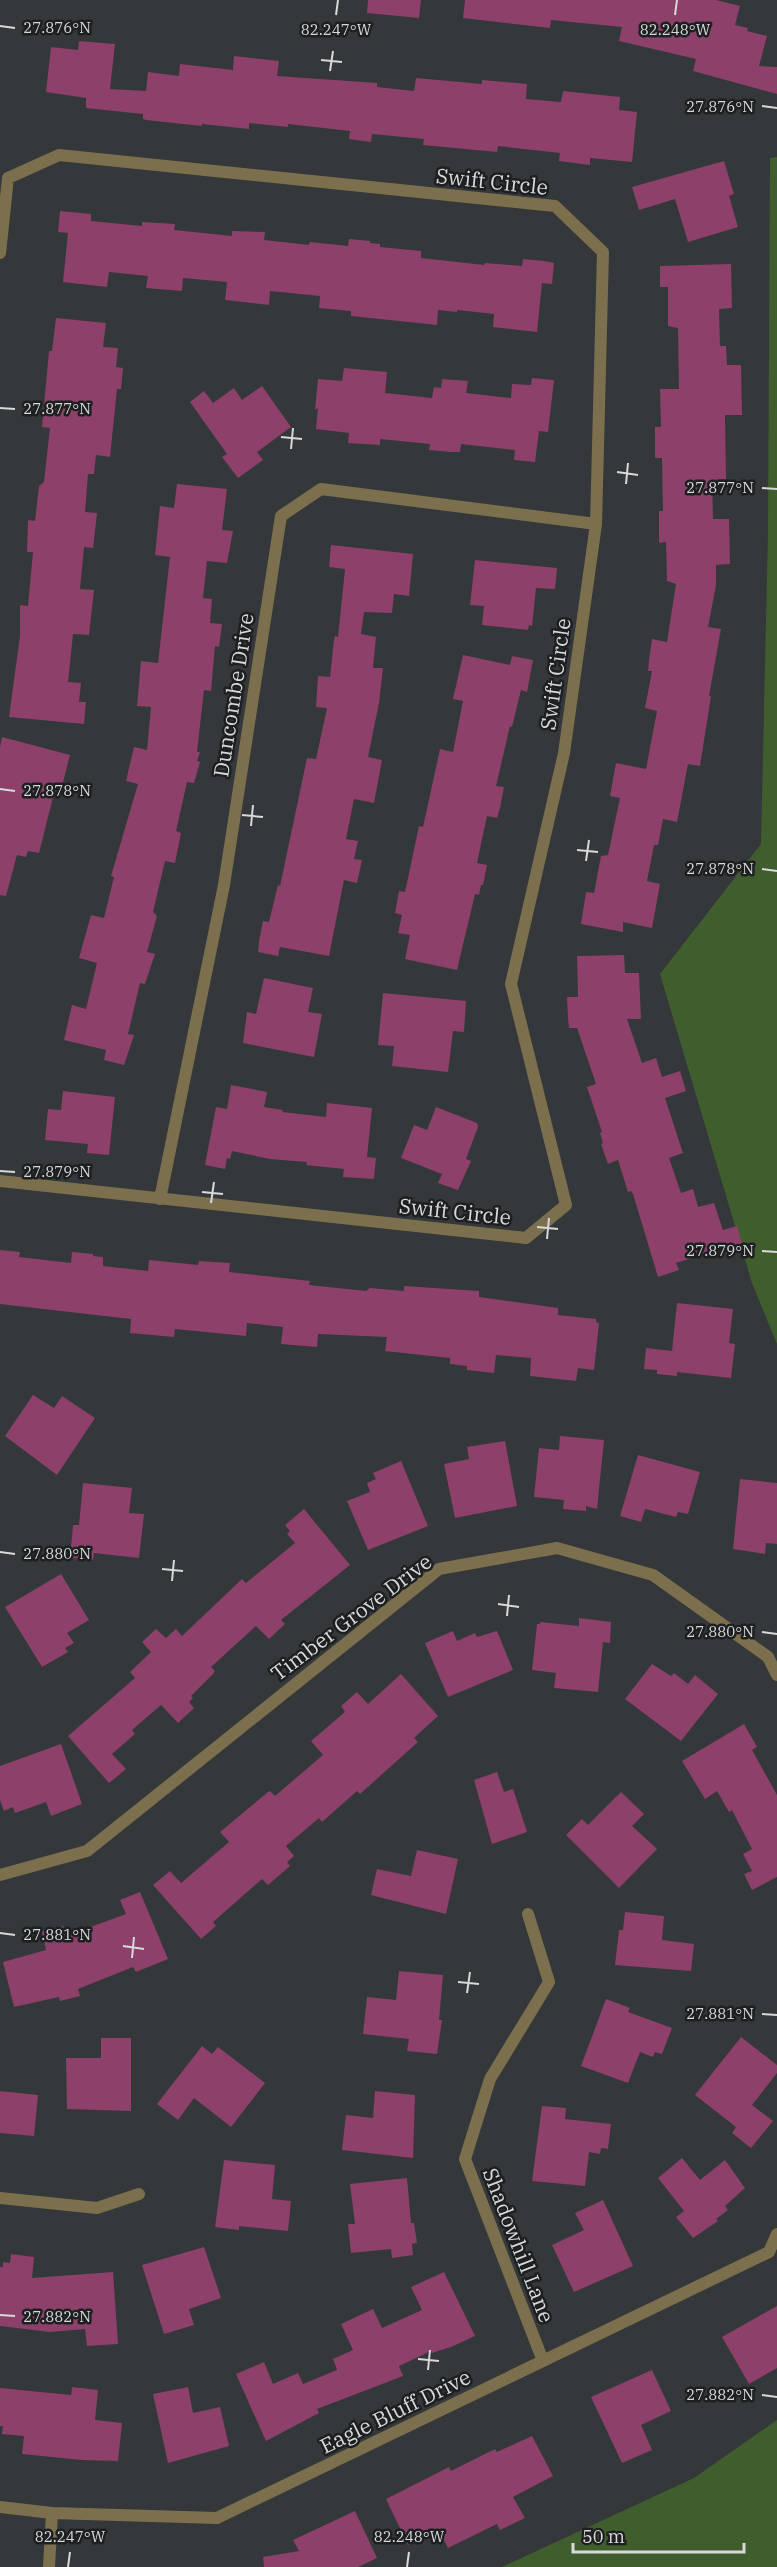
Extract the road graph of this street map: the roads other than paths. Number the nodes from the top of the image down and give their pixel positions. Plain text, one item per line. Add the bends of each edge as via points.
1 (0, 252) edge
2 (596, 524) junction
3 (0, 1181) edge
4 (160, 1199) junction
5 (773, 1653) edge
6 (777, 1675) edge
7 (0, 1875) edge
8 (528, 1914) dead end
9 (139, 2194) dead end
10 (0, 2198) edge
11 (777, 2234) edge
12 (543, 2361) junction
13 (0, 2507) edge
14 (52, 2513) junction
15 (50, 2567) edge

1 - 2 street, Swift Circle via 8,178 59,155 555,206 603,252
2 - 4 street, Duncombe Drive via 321,489 281,516 224,885
2 - 4 street, Swift Circle via 564,753 511,984 566,1205 526,1238
3 - 4 street, Swift Circle
5 - 6 street, Timber Grove Drive
5 - 7 street, Timber Grove Drive via 653,1575 556,1548 439,1569 87,1851
8 - 12 street, Shadowhill Lane via 549,1982 490,2079 465,2159
9 - 10 street via 97,2208
11 - 12 street, Eagle Bluff Drive via 769,2252
12 - 14 street, Eagle Bluff Drive via 217,2518
13 - 14 street, Eagle Bluff Drive
14 - 15 street

